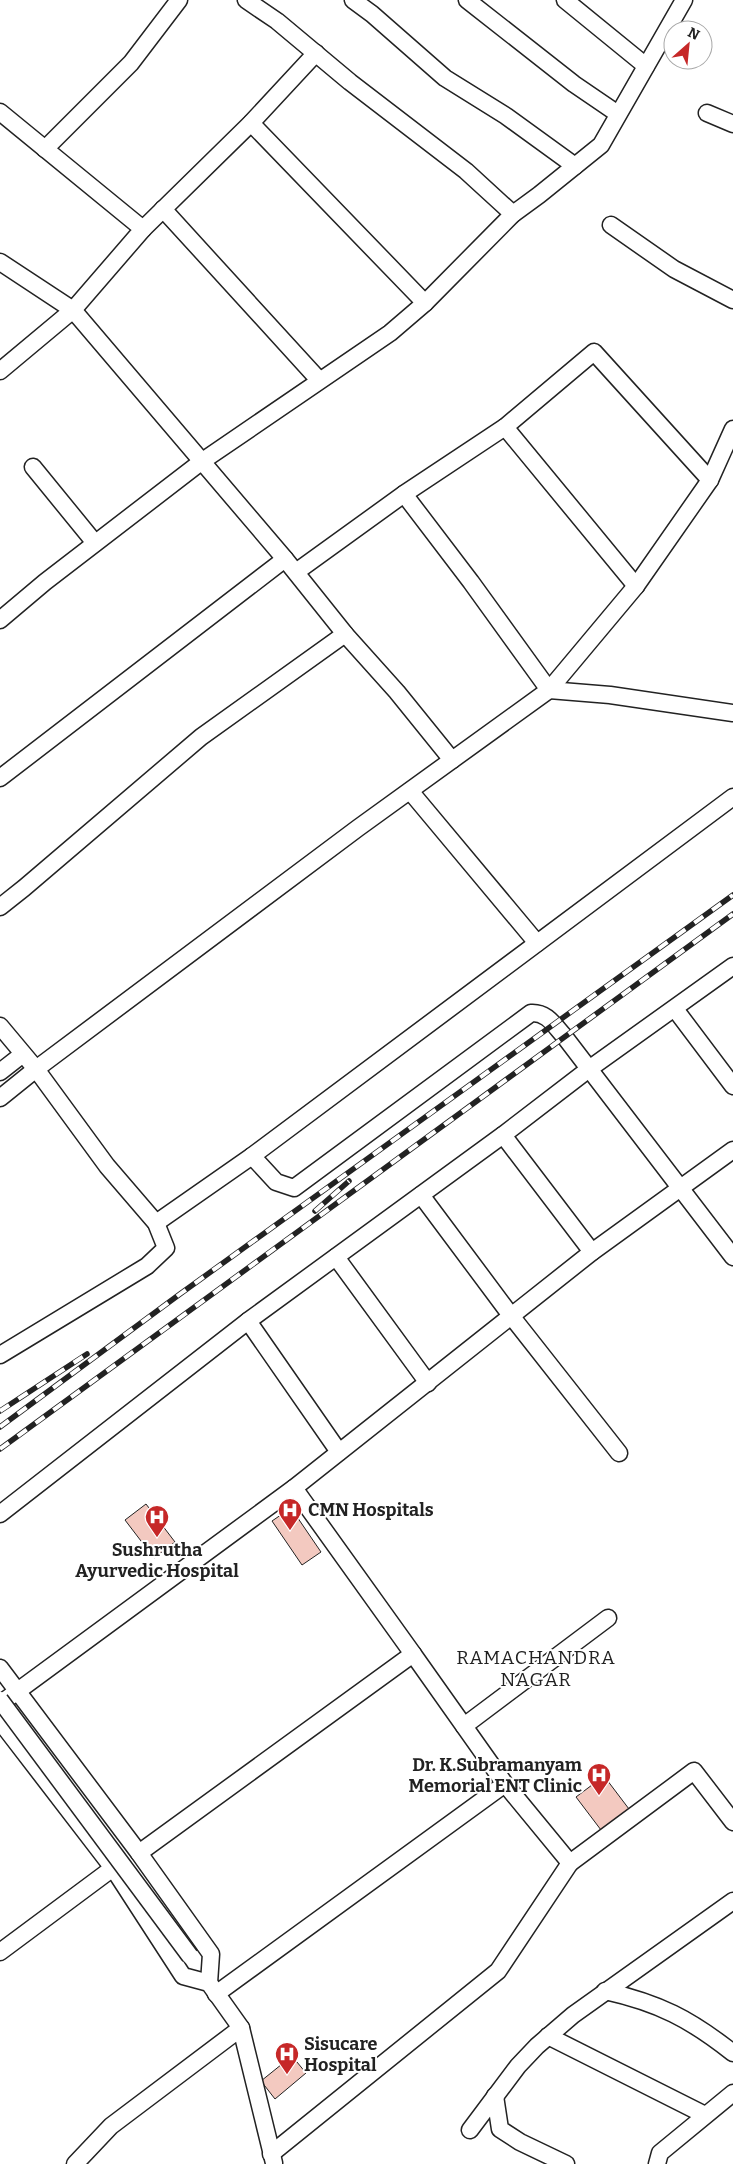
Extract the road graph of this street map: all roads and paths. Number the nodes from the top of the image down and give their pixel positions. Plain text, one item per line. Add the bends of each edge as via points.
1 (179, 0) edge
2 (246, 0) edge
3 (353, 0) edge
4 (467, 0) edge
5 (565, 0) edge
6 (682, 1) edge
7 (316, 53) junction
8 (646, 66) junction
9 (0, 112) edge
10 (707, 113) dead end
11 (618, 114) junction
12 (251, 123) junction
13 (733, 124) edge
14 (46, 149) junction
15 (574, 166) junction
16 (163, 209) junction
17 (513, 214) junction
18 (611, 225) dead end
19 (143, 229) junction
20 (0, 262) edge
21 (733, 300) edge
22 (426, 303) junction
23 (73, 310) junction
24 (0, 371) edge
25 (319, 380) junction
26 (505, 427) junction
27 (733, 429) edge
28 (201, 462) junction
29 (33, 467) dead end
30 (710, 480) junction
31 (404, 494) junction
32 (95, 543) junction
33 (285, 559) junction
34 (296, 572) junction
35 (636, 586) junction
36 (0, 620) edge
37 (345, 634) junction
38 (549, 690) junction
39 (733, 713) edge
40 (452, 760) junction
41 (0, 778) edge
42 (410, 791) junction
43 (733, 797) edge
44 (0, 906) edge
45 (538, 943) junction
46 (733, 966) edge
47 (675, 1008) junction
48 (0, 1026) edge
49 (23, 1054) junction
50 (36, 1069) junction
51 (589, 1069) junction
52 (0, 1072) edge
53 (733, 1086) edge
54 (1, 1098) edge
55 (503, 1135) junction
56 (733, 1150) edge
57 (252, 1156) junction
58 (680, 1188) junction
59 (421, 1195) junction
60 (156, 1223) junction
61 (592, 1252) junction
62 (336, 1257) junction
63 (733, 1257) edge
64 (512, 1317) junction
65 (248, 1321) junction
66 (0, 1355) edge
67 (428, 1384) junction
68 (339, 1452) junction
69 (619, 1452) dead end
70 (294, 1488) junction
71 (0, 1514) edge
72 (608, 1618) dead end
73 (413, 1654) junction
74 (0, 1668) edge
75 (17, 1691) junction
76 (0, 1702) edge
77 (0, 1721) edge
78 (464, 1726) junction
79 (505, 1784) junction
80 (733, 1822) edge
81 (139, 1853) junction
82 (570, 1863) junction
83 (113, 1868) junction
84 (733, 1900) edge
85 (0, 1952) edge
86 (213, 1989) junction
87 (605, 1991) junction
88 (241, 2028) junction
89 (548, 2036) junction
90 (733, 2053) edge
91 (733, 2093) edge
92 (495, 2096) junction
93 (706, 2115) junction
94 (470, 2130) dead end
95 (273, 2159) edge
96 (75, 2164) edge
97 (566, 2164) edge
98 (657, 2164) edge

1 - 14 street via 131,63
2 - 7 street
3 - 15 street via 445,78 506,116
4 - 11 street via 574,84
5 - 8 street
6 - 8 street
7 - 12 street
7 - 17 street via 466,171
8 - 11 street
9 - 14 street
10 - 13 street
11 - 15 street via 601,145
12 - 16 street
12 - 22 street
14 - 19 street
15 - 17 street
16 - 19 street
16 - 25 street
17 - 22 street
18 - 21 street via 674,270
19 - 23 street
20 - 23 street
22 - 25 street via 390,333
23 - 24 street
23 - 28 street
25 - 28 street
26 - 30 street via 594,352
26 - 31 street
26 - 35 street
27 - 30 street
28 - 32 street
28 - 33 street
29 - 32 street
30 - 35 street
31 - 34 street
31 - 38 street
32 - 36 street
33 - 34 street
33 - 41 street
34 - 37 street
35 - 38 street
37 - 40 street
37 - 44 street via 201,737
38 - 39 street via 610,695
38 - 40 street
40 - 42 street
42 - 45 street
42 - 50 street
43 - 45 street
45 - 57 street
46 - 47 street
47 - 51 street
47 - 53 street
48 - 49 street
49 - 50 street
49 - 52 street
50 - 54 street
50 - 60 street via 107,1166
51 - 55 street
51 - 57 street via 547,1016 531,1013 294,1188 276,1182
51 - 58 street
55 - 59 street
55 - 61 street
56 - 58 street
57 - 60 street
58 - 61 street
58 - 63 street
59 - 62 street
59 - 64 street
60 - 66 street via 166,1248 147,1266
61 - 64 street
62 - 65 street
62 - 67 street
64 - 67 street
64 - 69 street
65 - 68 street
65 - 71 street
67 - 68 street
68 - 70 street
70 - 73 street
70 - 75 street
72 - 78 street
73 - 78 street
73 - 81 street
74 - 75 street
75 - 76 street
75 - 81 street
76 - 86 street, bridge
77 - 83 street
78 - 79 street
79 - 82 street
79 - 86 street
80 - 82 street via 694,1771
81 - 86 street via 211,1954
82 - 95 street via 498,1971
83 - 85 street
83 - 86 street via 184,1976
84 - 87 street
86 - 88 street
87 - 89 street
87 - 90 street via 666,2009
88 - 95 street
88 - 96 street via 111,2126
89 - 92 street via 518,2066
89 - 93 street
91 - 93 street
92 - 94 street
92 - 97 street via 500,2129
93 - 98 street via 660,2153

